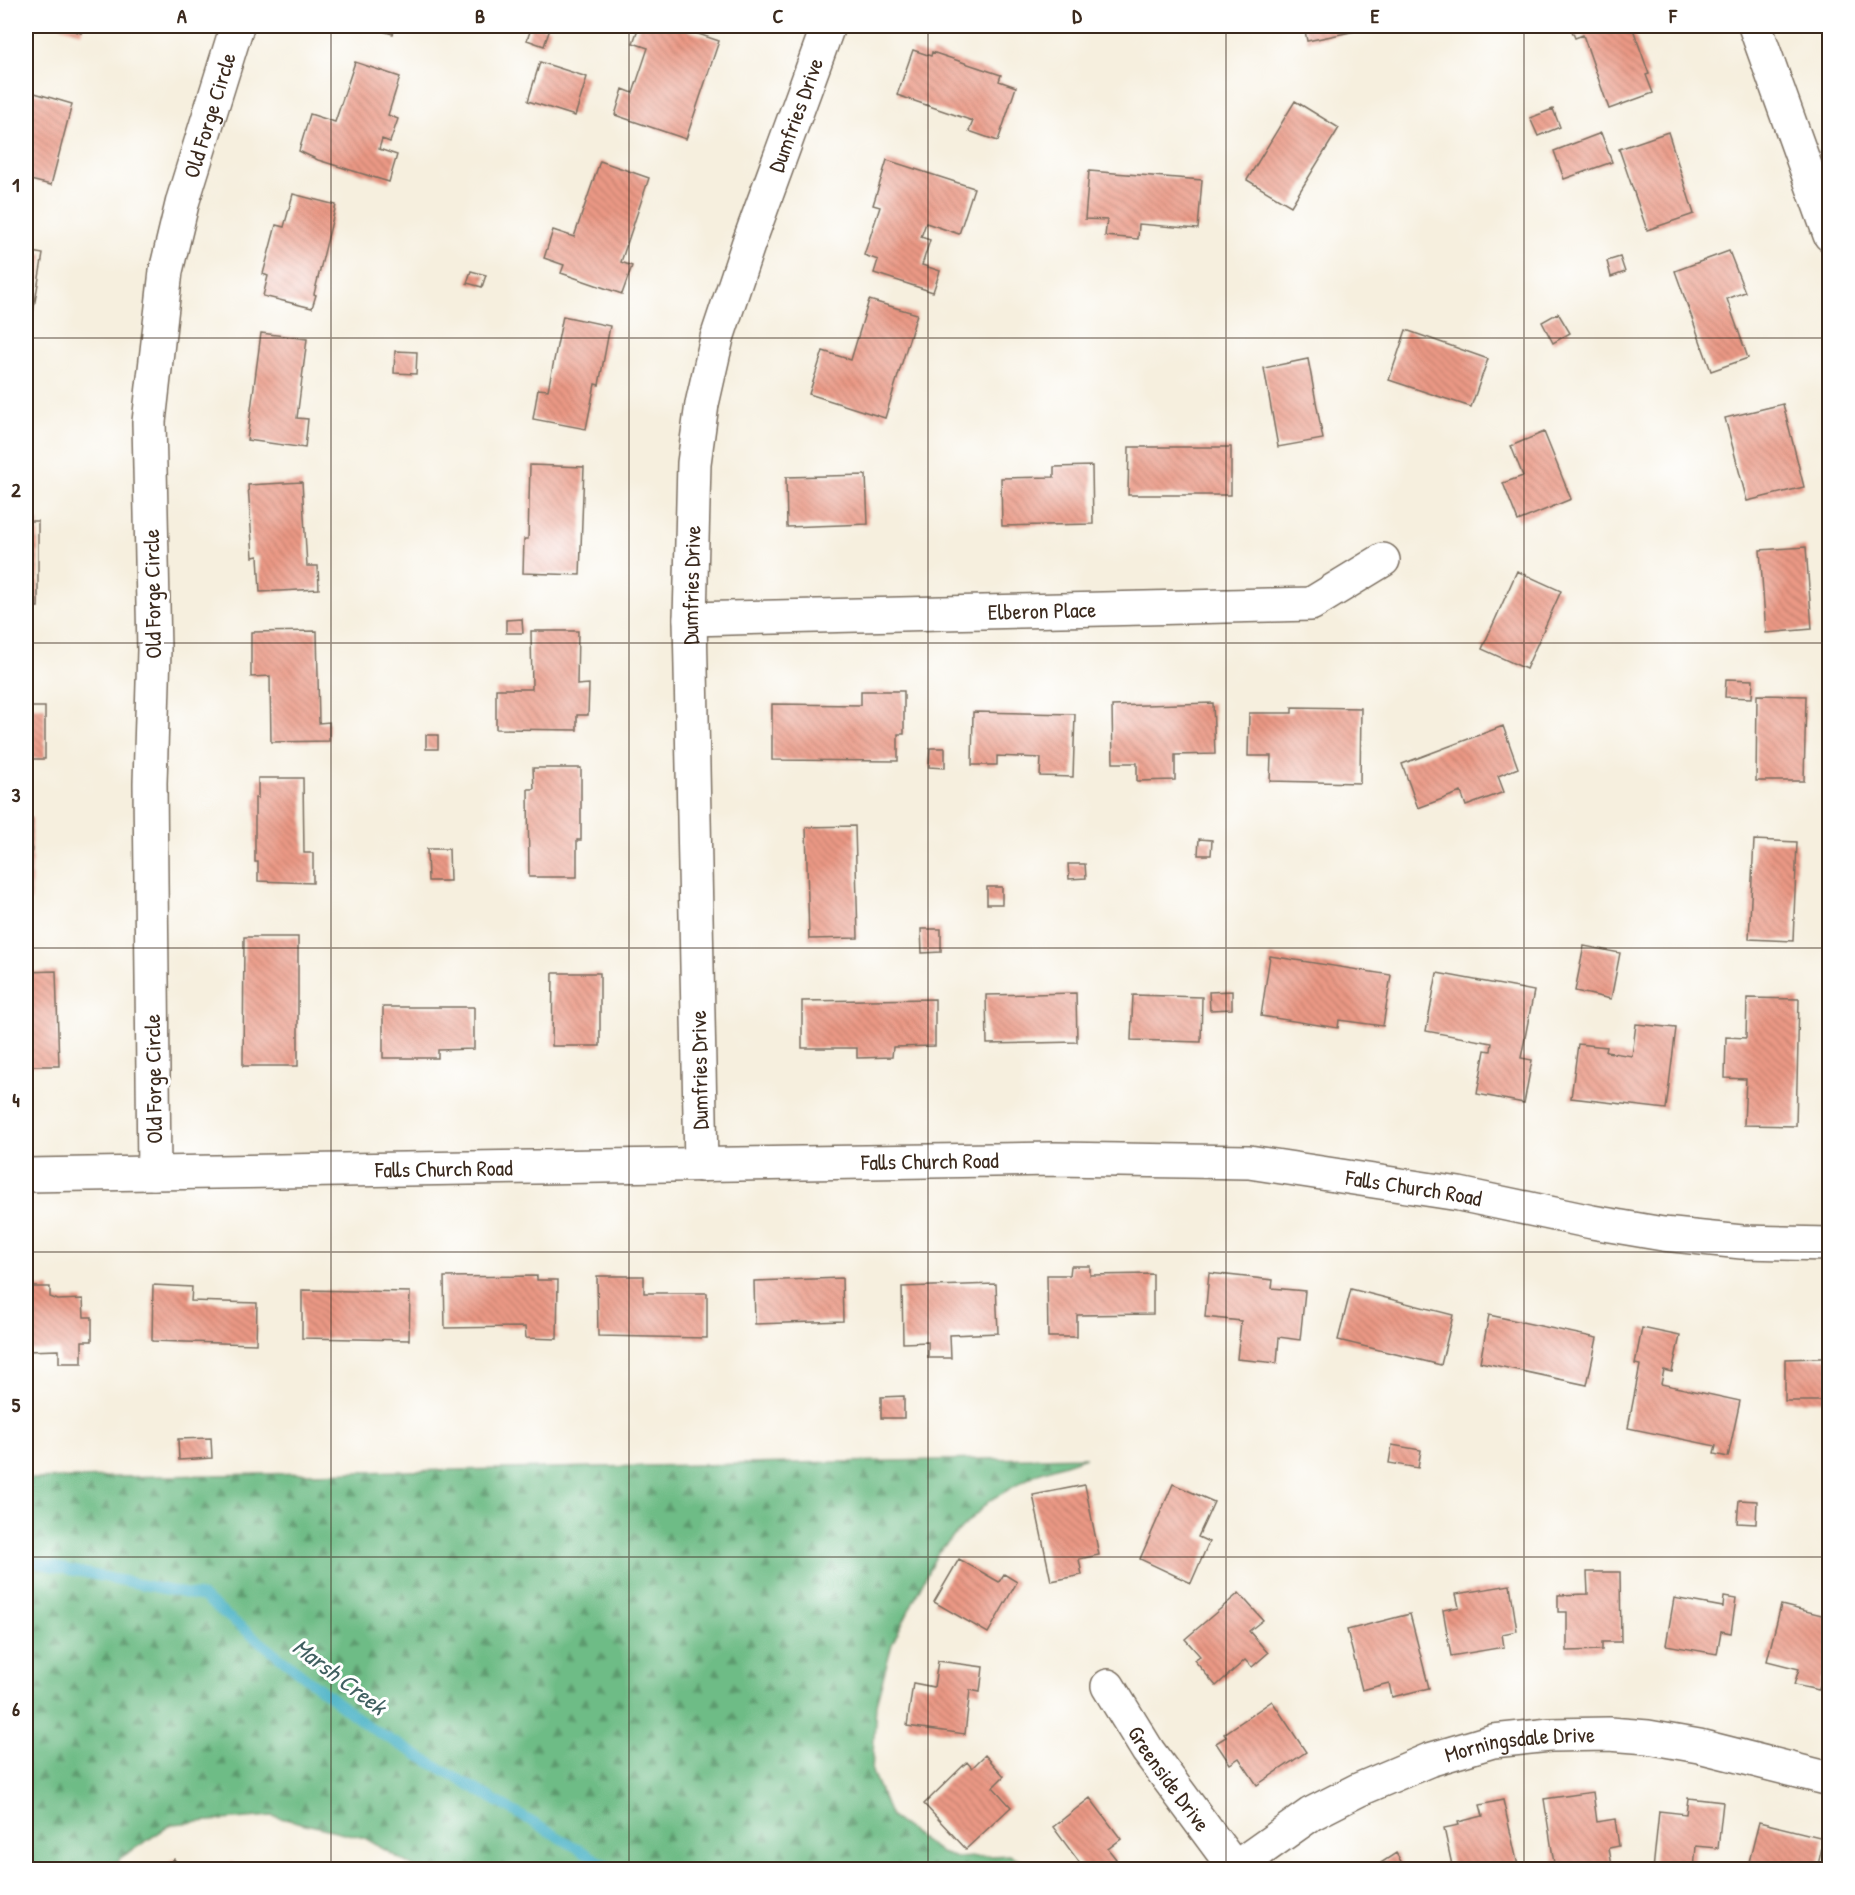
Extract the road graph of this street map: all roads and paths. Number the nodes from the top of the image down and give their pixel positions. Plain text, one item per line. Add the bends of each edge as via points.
1 (237, 26) edge
2 (828, 26) edge
3 (1755, 26) edge
4 (1830, 235) edge
5 (1383, 560) dead end
6 (690, 619) junction
7 (701, 1165) junction
8 (154, 1173) junction
9 (26, 1175) edge
10 (1830, 1244) edge
11 (1108, 1686) dead end
12 (1830, 1779) edge
13 (1235, 1869) edge

1 - 8 street, Old Forge Circle via 183,200 166,271 149,422 154,650 150,783
2 - 6 street, Dumfries Drive via 717,338 694,463
3 - 4 street
5 - 6 street, Elberon Place via 1311,604
6 - 7 street, Dumfries Drive
7 - 8 street, Falls Church Road
7 - 10 street, Falls Church Road via 1055,1159 1249,1162 1459,1194 1663,1234 1742,1242
8 - 9 street, Falls Church Road
11 - 13 street, Greenside Drive via 1148,1751
12 - 13 street, Morningsdale Drive via 1648,1737 1550,1735 1493,1741 1429,1760 1358,1790 1311,1814

